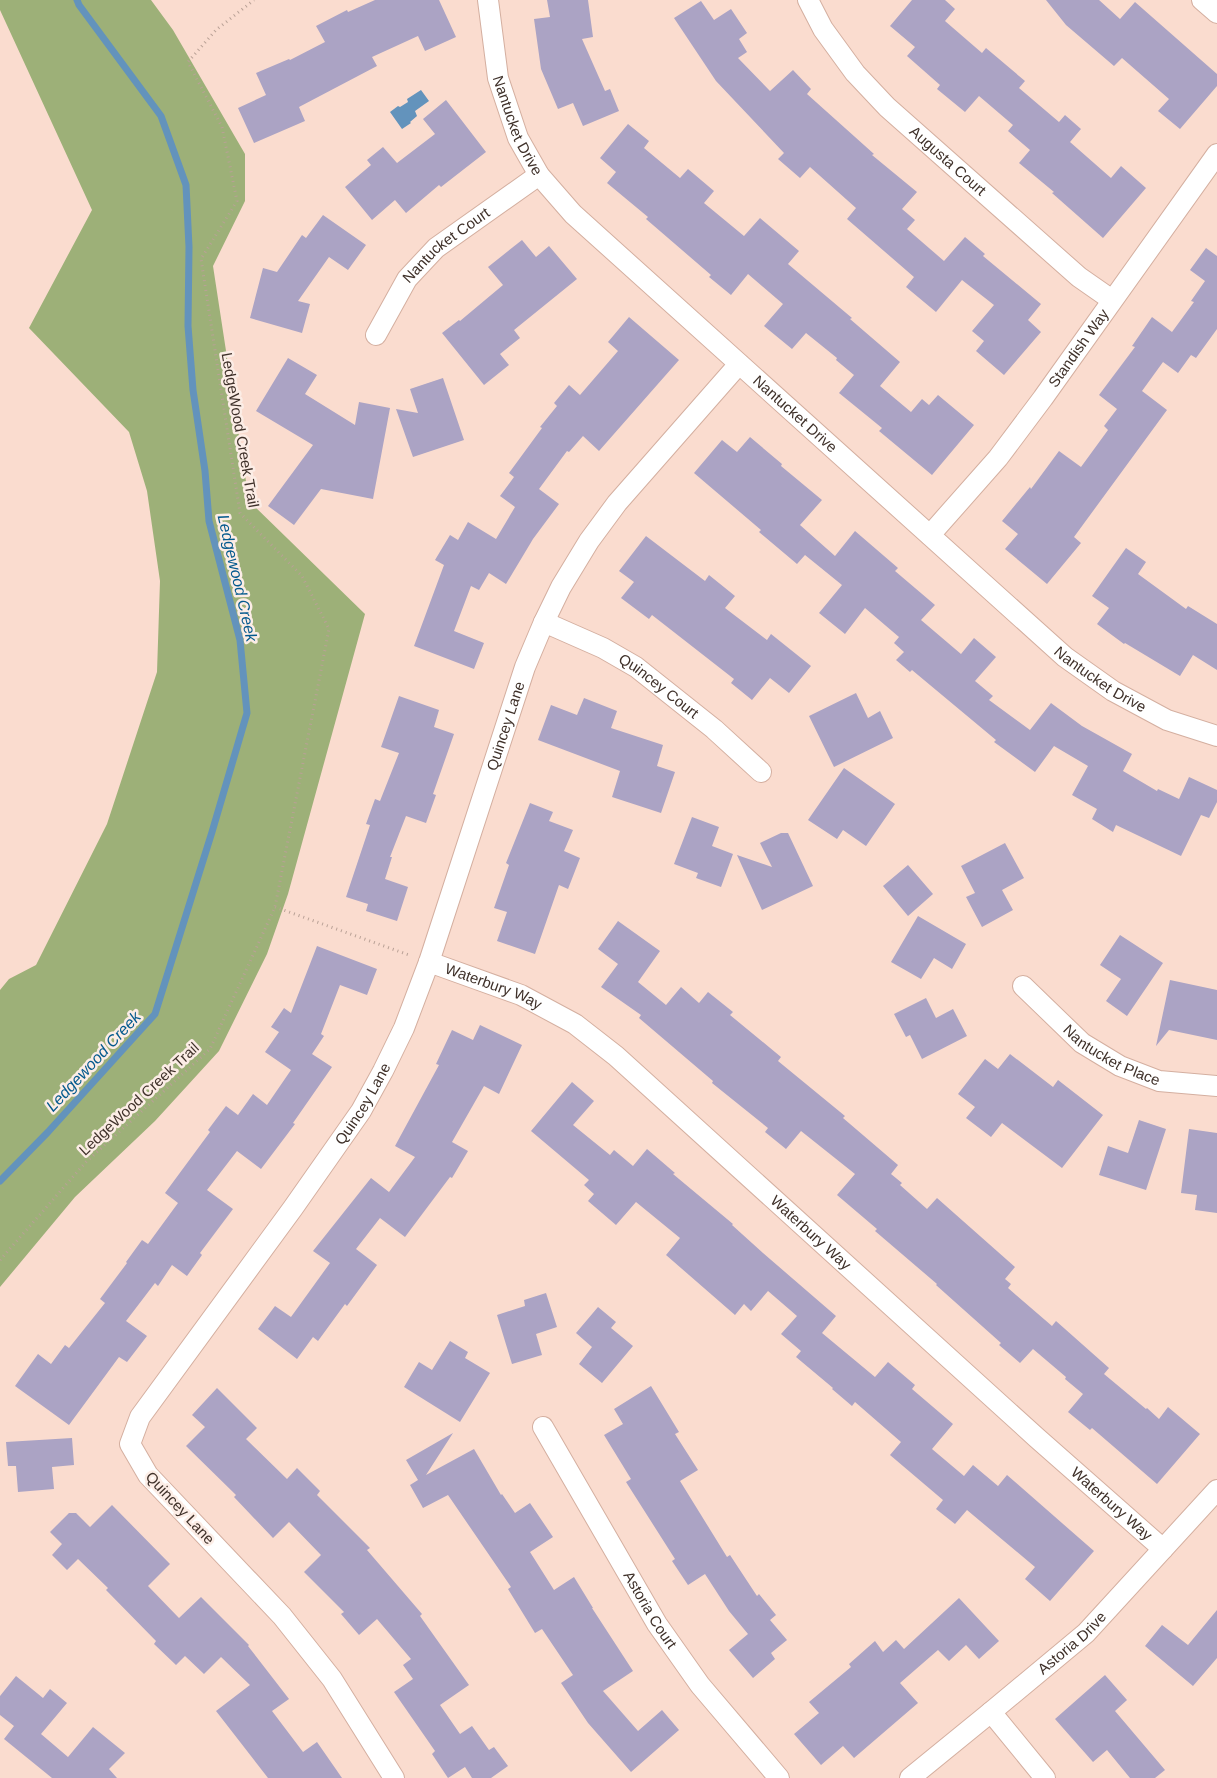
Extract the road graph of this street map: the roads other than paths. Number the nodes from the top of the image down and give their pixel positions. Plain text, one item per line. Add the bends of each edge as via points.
1 (488, 0) edge
2 (808, 0) edge
3 (1202, 0) edge
4 (1217, 13) edge
5 (1217, 154) edge
6 (539, 175) junction
7 (1112, 300) junction
8 (376, 335) dead end
9 (739, 364) junction
10 (930, 535) junction
11 (544, 622) junction
12 (1217, 736) edge
13 (761, 772) dead end
14 (428, 962) junction
15 (1023, 986) dead end
16 (1217, 1086) edge
17 (543, 1427) dead end
18 (1217, 1490) edge
19 (1163, 1549) junction
20 (991, 1712) junction
21 (394, 1778) edge
22 (779, 1778) edge
23 (910, 1778) edge
24 (1045, 1778) edge

1 - 6 street, Nantucket Drive via 498,78 518,138
2 - 7 street, Augusta Court via 855,73 887,107 1079,277
3 - 4 street
5 - 7 street, Standish Way
6 - 8 street, Nantucket Court via 436,248 407,279
6 - 9 street, Nantucket Drive via 573,214
7 - 10 street, Standish Way via 998,458
9 - 10 street, Nantucket Drive
9 - 11 street, Quincey Lane via 611,511 561,587
10 - 12 street, Nantucket Drive via 1065,657 1113,691 1168,720
11 - 13 street, Quincey Court via 603,648 636,667 714,729
11 - 14 street, Quincey Lane
14 - 19 street, Waterbury Way via 521,995 575,1024 616,1056
14 - 21 street, Quincey Lane via 404,1028 361,1111 140,1417 130,1444 148,1475 282,1616 332,1679
15 - 16 street, Nantucket Place via 1082,1043 1120,1066 1159,1081
17 - 22 street, Astoria Court via 657,1624 700,1685
18 - 19 street, Astoria Drive
19 - 20 street, Astoria Drive via 1086,1633
20 - 23 street, Astoria Drive
20 - 24 street

